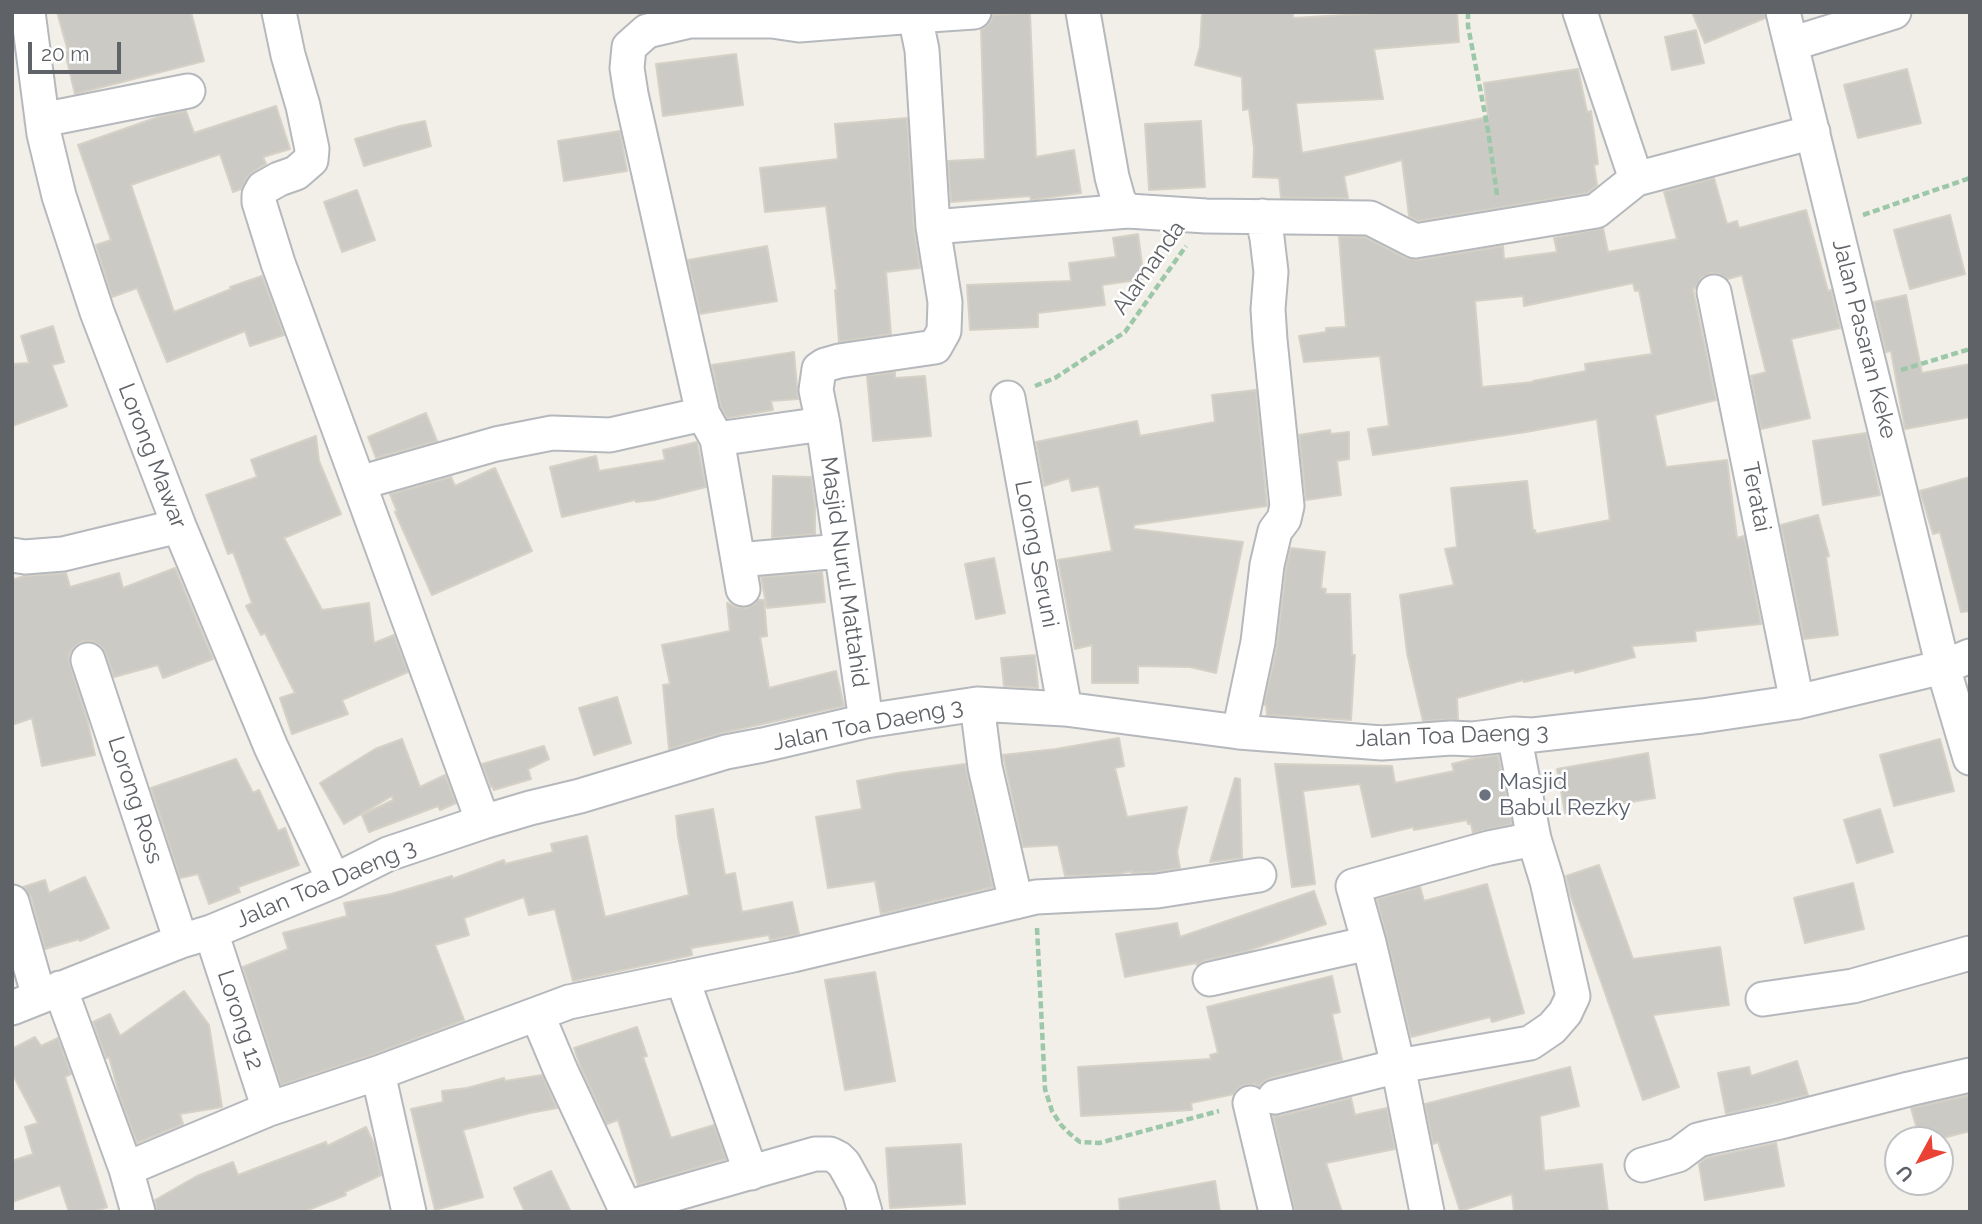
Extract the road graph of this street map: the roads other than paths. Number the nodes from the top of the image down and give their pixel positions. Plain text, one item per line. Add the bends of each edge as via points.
1 (28, 12) edge
2 (279, 12) edge
3 (974, 12) edge
4 (1083, 12) edge
5 (1580, 12) edge
6 (1894, 12) edge
7 (915, 16) junction
8 (798, 18) edge
9 (1787, 28) edge
10 (188, 92) dead end
11 (42, 120) junction
12 (1813, 132) junction
13 (1636, 179) junction
14 (1128, 211) junction
15 (1262, 216) junction
16 (933, 228) junction
17 (1714, 292) dead end
18 (1008, 398) road end
19 (823, 424) junction
20 (710, 427) junction
21 (359, 483) junction
22 (179, 526) junction
23 (841, 551) junction
24 (12, 555) edge
25 (88, 660) dead end
26 (1956, 661) edge
27 (1797, 702) junction
28 (977, 704) junction
29 (1065, 709) junction
30 (866, 721) junction
31 (1239, 732) junction
32 (1514, 734) junction
33 (1970, 758) edge
34 (483, 822) junction
35 (1534, 839) junction
36 (1259, 875) dead end
37 (334, 881) junction
38 (1026, 899) junction
39 (12, 902) edge
40 (196, 936) junction
41 (1369, 943) junction
42 (1970, 953) edge
43 (682, 978) junction
44 (1210, 979) dead end
45 (37, 998) edge
46 (1763, 999) dead end
47 (537, 1014) junction
48 (1398, 1066) junction
49 (378, 1073) junction
50 (1970, 1075) edge
51 (270, 1109) junction
52 (1643, 1165) dead end
53 (126, 1169) junction
54 (751, 1173) junction
55 (626, 1210) edge
56 (138, 1212) edge
57 (409, 1212) edge
58 (865, 1212) edge
59 (1276, 1212) edge
60 (1427, 1212) edge

1 - 11 street, Lorong Mawar
2 - 21 street via 312,160 263,188 259,202
3 - 7 street
4 - 14 street via 1112,177 1119,202
5 - 13 street
6 - 9 street
7 - 8 street
7 - 16 street via 922,50
8 - 20 street via 690,21 647,32 629,47 631,94
9 - 12 street, Jalan Pasaran Keke
10 - 11 street
11 - 22 street, Lorong Mawar via 59,196 97,312
12 - 13 street
12 - 26 street, Jalan Pasaran Keke via 1873,378
13 - 15 street via 1596,211 1415,241 1370,218
14 - 15 street
14 - 16 street
15 - 31 street via 1270,272 1269,341 1287,506 1267,565 1258,642
16 - 19 street, Masjid Nurul Mattahid via 945,302 944,331 935,347 839,361 819,369 816,390
17 - 27 street, Teratai
18 - 29 street, Lorong Seruni
19 - 20 street
19 - 23 street, Masjid Nurul Mattahid
20 - 21 street via 610,435 552,433
20 - 23 street via 741,575
21 - 34 street
22 - 24 street via 63,554
22 - 37 street, Lorong Mawar via 271,747
23 - 30 street, Masjid Nurul Mattahid
25 - 40 street, Lorong Ross
26 - 27 street, Jalan Toa Daeng 3
26 - 33 street, Jalan Pasaran Keke
27 - 32 street, Jalan Toa Daeng 3
28 - 29 street, Jalan Toa Daeng 3
28 - 30 street, Jalan Toa Daeng 3
28 - 38 street via 985,767
29 - 31 street, Jalan Toa Daeng 3
30 - 34 street, Jalan Toa Daeng 3 via 726,752
31 - 32 street, Jalan Toa Daeng 3 via 1381,743
32 - 35 street
34 - 37 street, Jalan Toa Daeng 3 via 388,854
35 - 41 street via 1353,886
35 - 48 street via 1573,996 1565,1013 1530,1043
36 - 38 street via 1157,891
37 - 40 street, Jalan Toa Daeng 3
38 - 43 street
39 - 45 street
40 - 45 street, Jalan Toa Daeng 3
40 - 51 street, Lorong 12
41 - 44 street
41 - 48 street
42 - 46 street via 1853,986
43 - 47 street via 569,1002
43 - 54 street
45 - 53 street
47 - 49 street
47 - 55 street
48 - 59 street via 1262,1100
48 - 60 street
49 - 51 street
49 - 57 street
50 - 52 street via 1710,1136 1678,1155
51 - 53 street
53 - 56 street
54 - 55 street
54 - 58 street via 815,1154 830,1154 850,1172

